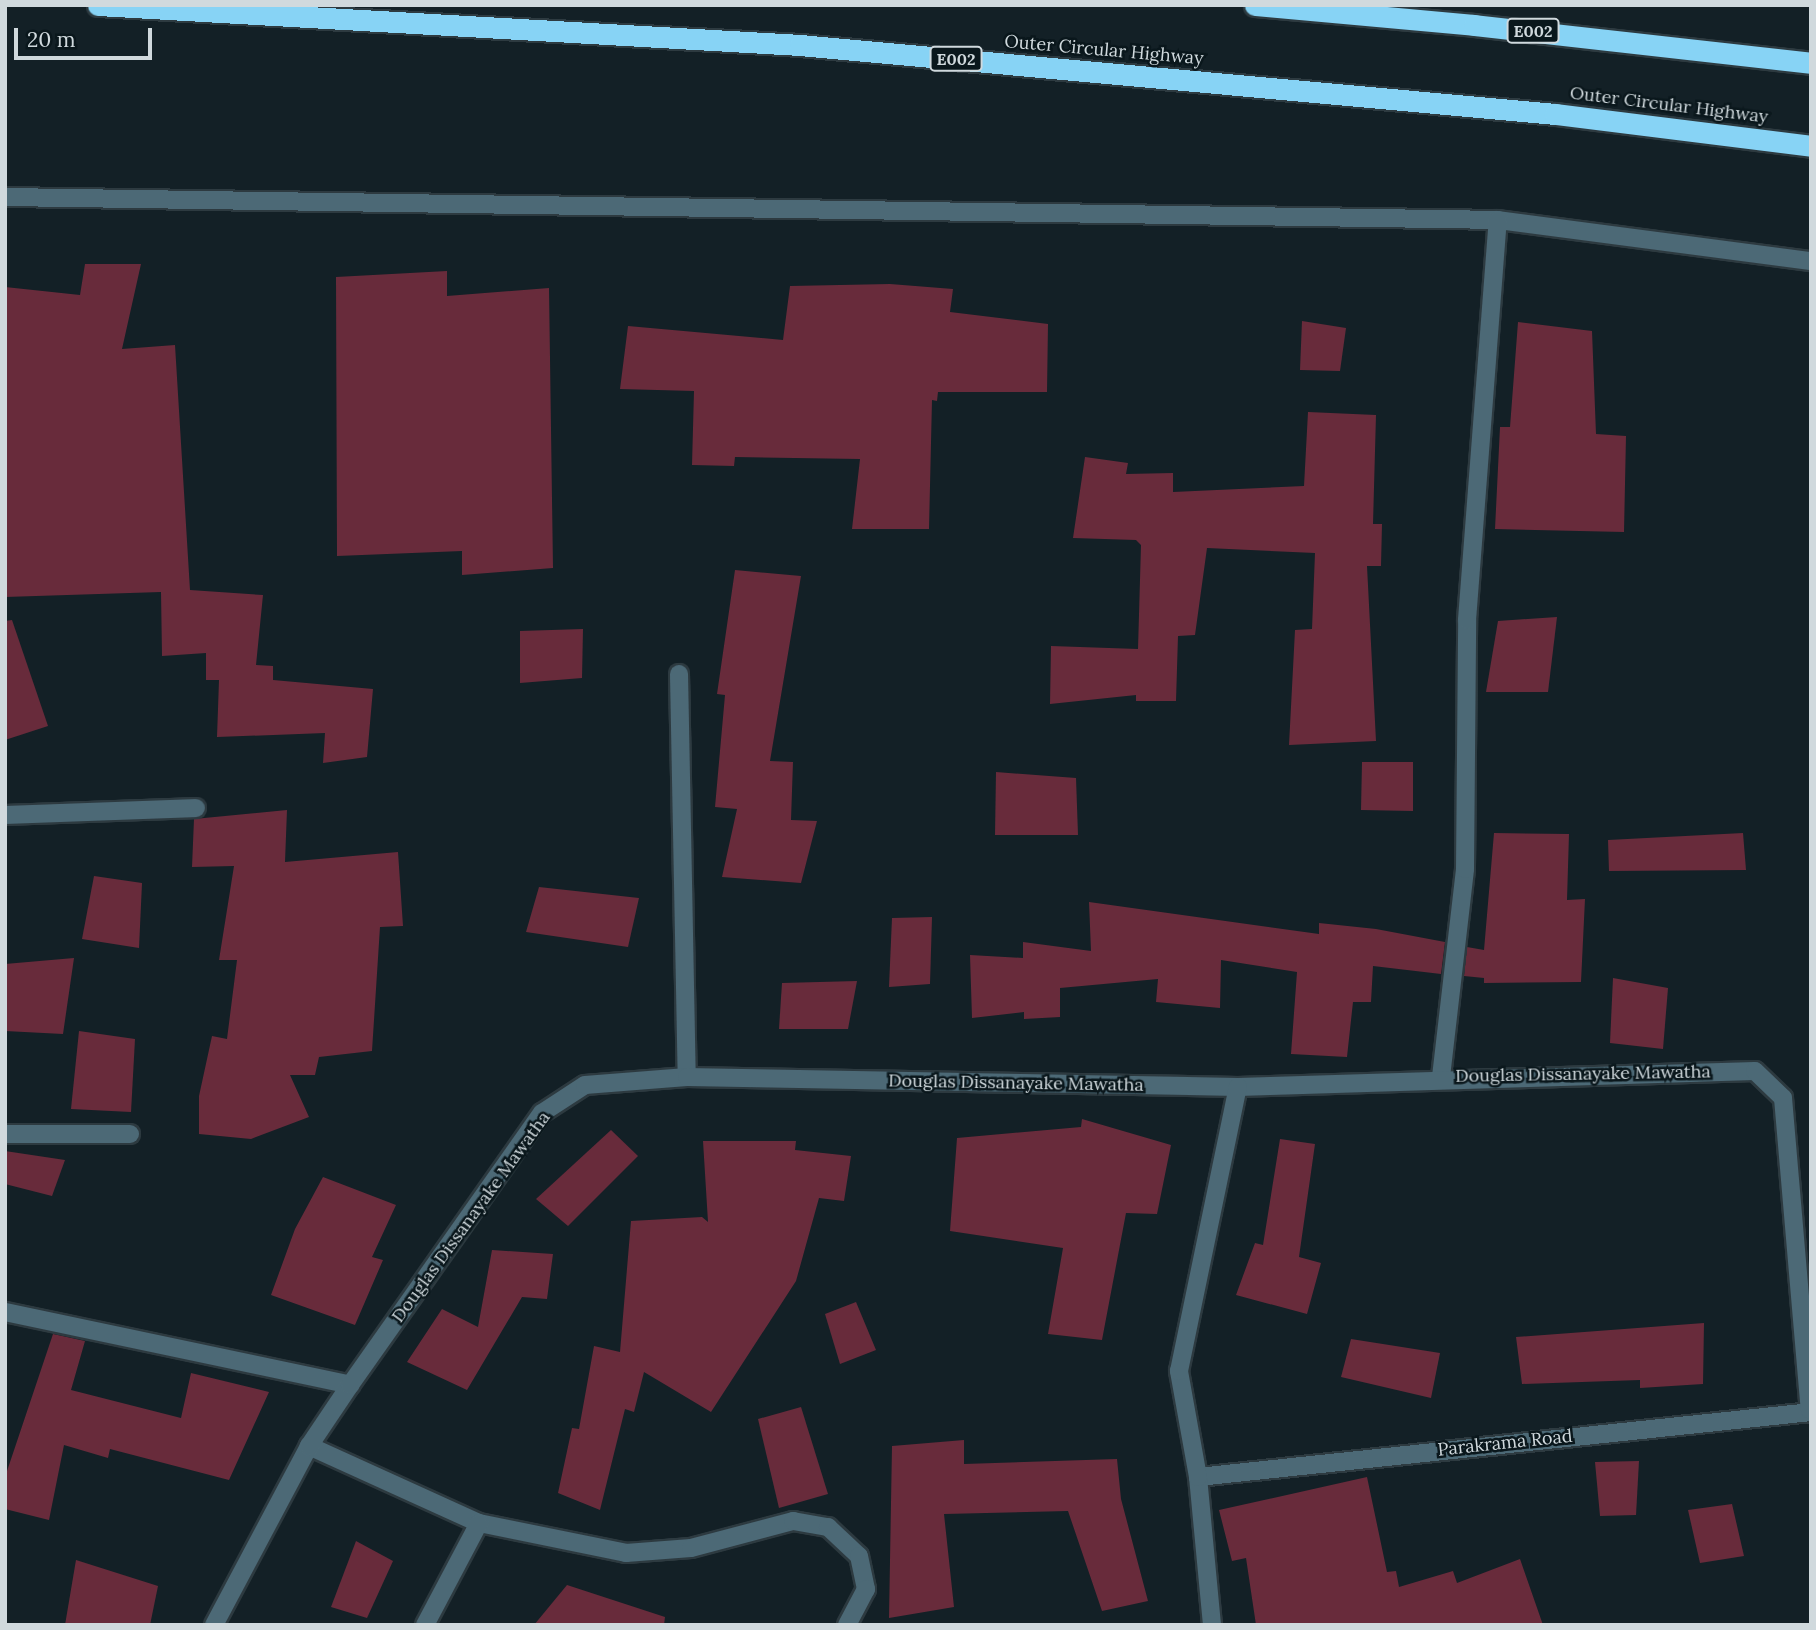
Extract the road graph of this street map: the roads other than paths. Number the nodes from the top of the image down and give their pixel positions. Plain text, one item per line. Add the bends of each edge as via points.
1 (98, 5) edge
2 (1255, 5) edge
3 (1811, 63) edge
4 (1811, 146) edge
5 (5, 197) edge
6 (1498, 220) junction
7 (1811, 261) edge
8 (679, 674) dead end
9 (196, 808) dead end
10 (5, 815) edge
11 (687, 1077) junction
12 (1441, 1077) junction
13 (1238, 1087) junction
14 (5, 1134) edge
15 (130, 1134) dead end
16 (5, 1312) edge
17 (350, 1385) junction
18 (1810, 1411) edge
19 (309, 1446) junction
20 (1198, 1477) junction
21 (479, 1523) junction
22 (214, 1625) edge
23 (425, 1625) edge
24 (848, 1625) edge
25 (1212, 1625) edge

1 - 4 highway, Outer Circular Highway / E002 via 800,45 1555,114
2 - 3 highway, E002 via 1474,24
5 - 6 street
6 - 7 street
6 - 12 street via 1467,620 1465,869
8 - 11 street
9 - 10 street
11 - 13 street, Douglas Dissanayake Mawatha
11 - 17 street, Douglas Dissanayake Mawatha via 585,1084 542,1113
12 - 13 street, Douglas Dissanayake Mawatha
12 - 18 street, Douglas Dissanayake Mawatha via 1755,1070 1783,1098
13 - 20 street via 1179,1371
14 - 15 street
16 - 17 street
17 - 19 street, Douglas Dissanayake Mawatha
18 - 20 street, Parakrama Road
19 - 21 street
19 - 22 street, Douglas Dissanayake Mawatha
20 - 25 street
21 - 23 street
21 - 24 street via 626,1553 691,1548 793,1521 828,1527 859,1556 866,1589

